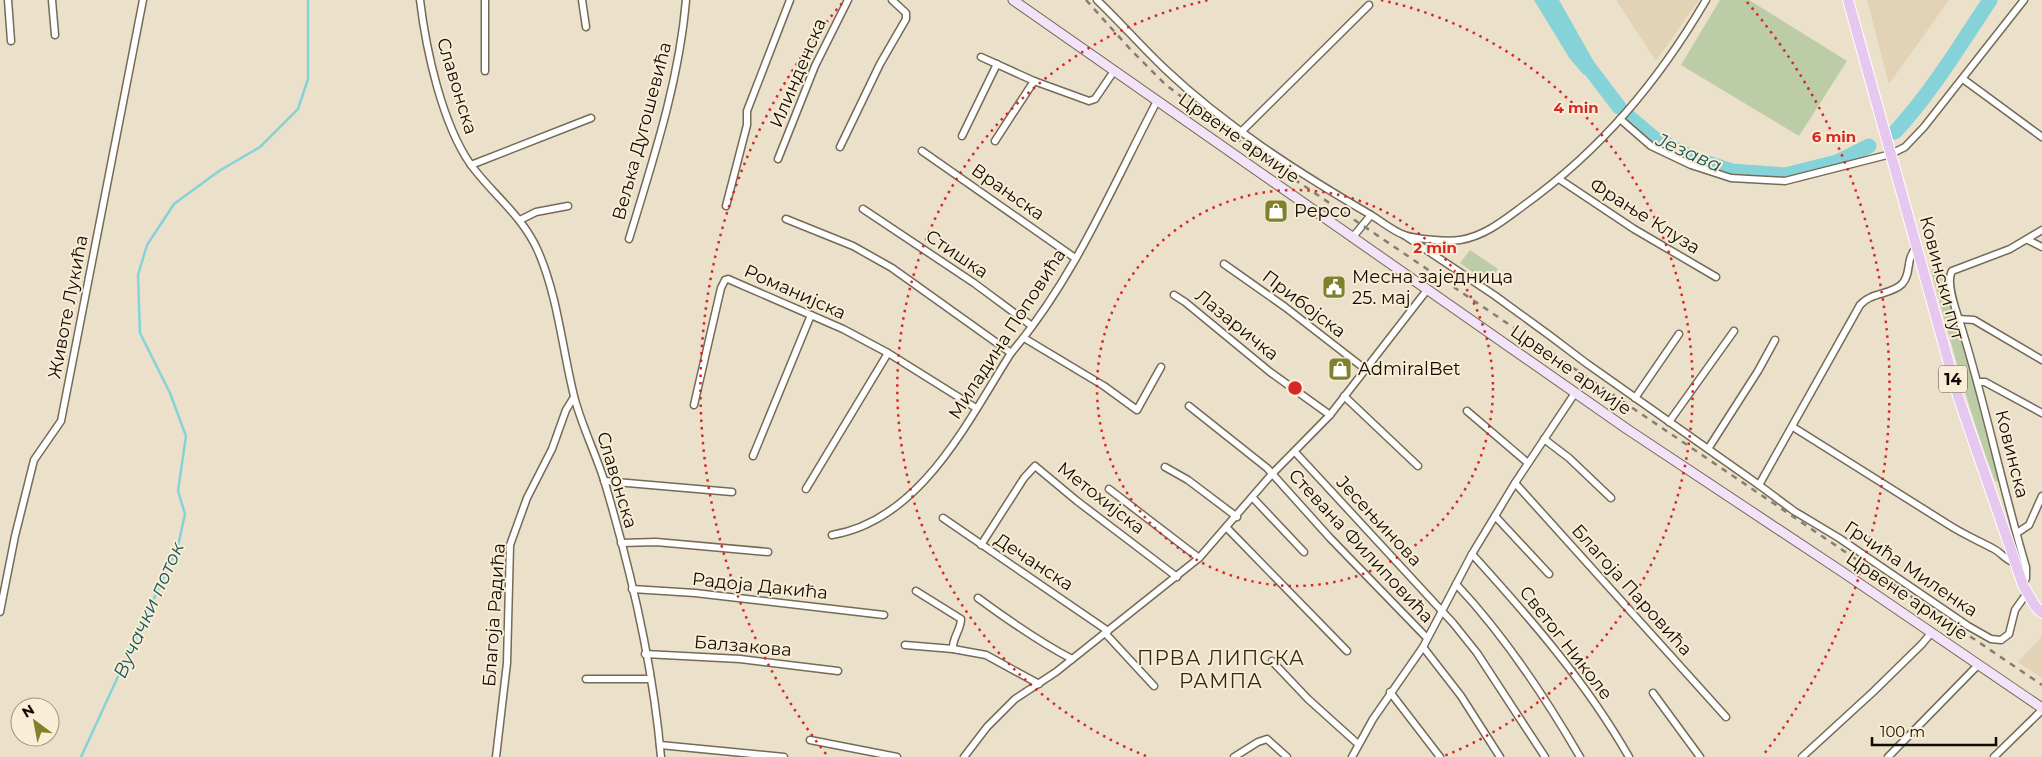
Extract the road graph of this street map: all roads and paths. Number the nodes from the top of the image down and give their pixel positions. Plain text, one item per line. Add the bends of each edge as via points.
1 (8, 0) edge
2 (52, 0) edge
3 (143, 0) edge
4 (420, 0) edge
5 (485, 0) edge
6 (582, 0) edge
7 (686, 0) edge
8 (790, 0) edge
9 (848, 0) edge
10 (892, 0) edge
11 (1013, 0) edge
12 (1098, 0) edge
13 (1706, 0) edge
14 (1848, 0) edge
15 (2024, 0) edge
16 (1369, 6) dead end
17 (586, 27) dead end
18 (55, 35) dead end
19 (11, 41) dead end
20 (981, 57) dead end
21 (997, 64) junction
22 (485, 71) dead end
23 (1114, 71) junction
24 (1963, 79) junction
25 (1034, 80) junction
26 (1157, 101) junction
27 (591, 118) dead end
28 (1620, 119) junction
29 (1242, 131) junction
30 (962, 136) dead end
31 (2042, 137) edge
32 (995, 141) dead end
33 (840, 147) dead end
34 (922, 151) dead end
35 (1891, 154) junction
36 (778, 159) dead end
37 (471, 165) junction
38 (1559, 179) junction
39 (568, 206) dead end
40 (726, 206) dead end
41 (863, 210) dead end
42 (1371, 215) junction
43 (786, 218) dead end
44 (520, 220) junction
45 (2042, 230) edge
46 (1404, 235) junction
47 (1352, 238) junction
48 (628, 239) dead end
49 (2028, 240) junction
50 (2042, 247) edge
51 (1916, 248) junction
52 (1076, 258) junction
53 (1224, 264) dead end
54 (1716, 278) dead end
55 (1427, 290) junction
56 (1174, 295) dead end
57 (811, 315) junction
58 (1959, 319) junction
59 (1032, 326) junction
60 (1734, 331) dead end
61 (1679, 334) dead end
62 (1024, 338) junction
63 (1775, 340) dead end
64 (1011, 352) junction
65 (888, 353) junction
66 (2042, 360) edge
67 (1161, 367) dead end
68 (1365, 369) junction
69 (1978, 382) junction
70 (1575, 393) junction
71 (1344, 396) junction
72 (574, 397) junction
73 (1635, 398) junction
74 (694, 405) dead end
75 (1189, 406) dead end
76 (976, 408) junction
77 (1467, 411) dead end
78 (2042, 413) edge
79 (1330, 415) junction
80 (1669, 422) junction
81 (1793, 427) junction
82 (1544, 439) junction
83 (1708, 449) junction
84 (1295, 452) junction
85 (753, 456) dead end
86 (1528, 463) junction
87 (1418, 466) dead end
88 (1165, 468) dead end
89 (1272, 474) junction
90 (604, 481) junction
91 (1515, 483) junction
92 (1759, 485) junction
93 (806, 489) dead end
94 (1108, 489) dead end
95 (732, 492) dead end
96 (2042, 496) edge
97 (1252, 498) junction
98 (1611, 498) dead end
99 (1495, 516) junction
100 (1237, 517) junction
101 (944, 518) dead end
102 (1227, 528) junction
103 (2017, 533) junction
104 (832, 535) dead end
105 (621, 543) junction
106 (981, 545) junction
107 (768, 552) dead end
108 (1304, 552) dead end
109 (1472, 554) junction
110 (1200, 558) junction
111 (2015, 563) junction
112 (1549, 574) dead end
113 (1177, 577) junction
114 (1456, 584) junction
115 (632, 589) junction
116 (2025, 589) junction
117 (916, 591) dead end
118 (978, 598) dead end
119 (1442, 610) junction
120 (0, 612) edge
121 (2042, 613) edge
122 (884, 615) dead end
123 (1107, 632) junction
124 (1931, 633) junction
125 (1427, 638) junction
126 (905, 646) dead end
127 (1423, 647) junction
128 (953, 650) junction
129 (1347, 651) dead end
130 (645, 654) junction
131 (1072, 659) junction
132 (1272, 661) dead end
133 (1978, 665) junction
134 (838, 671) dead end
135 (650, 678) junction
136 (586, 679) dead end
137 (1039, 684) junction
138 (1154, 686) dead end
139 (1390, 692) junction
140 (1653, 693) dead end
141 (2042, 709) edge
142 (1726, 718) dead end
143 (810, 740) dead end
144 (1358, 744) junction
145 (660, 745) junction
146 (1354, 756) edge
147 (496, 757) edge
148 (661, 757) edge
149 (784, 757) edge
150 (897, 757) edge
151 (964, 757) edge
152 (1234, 757) edge
153 (1287, 757) edge
154 (1440, 757) edge
155 (1500, 757) edge
156 (1545, 757) edge
157 (1580, 757) edge
158 (1629, 757) edge
159 (1700, 757) edge
160 (1802, 757) edge
161 (1888, 757) edge
162 (1994, 757) edge

1 - 19 street
2 - 18 street
3 - 120 street, Животе Лукића via 61,421 34,460
4 - 37 street, Славонска via 432,65 448,120
5 - 22 street
6 - 17 street
7 - 48 street, Вељка Дугошевића via 676,74
8 - 40 street via 747,111 748,126
9 - 36 street, Илинденска via 826,40
10 - 33 street via 906,12 906,19
11 - 23 main road, Црвене армије
12 - 29 street, Фрање Клуза via 1165,69
13 - 28 street, Фрање Клуза via 1648,87
14 - 35 main road, Ковински пут / 14
15 - 24 street
16 - 29 street
20 - 21 street
21 - 25 street
21 - 30 street
23 - 25 street via 1092,101
23 - 26 main road, Црвене армије
24 - 31 street
24 - 35 street via 1918,134 1905,147
25 - 32 street
26 - 47 main road, Црвене армије
26 - 52 street, Миладина Поповића
27 - 37 street
28 - 35 street via 1651,146 1691,165 1731,178 1786,181
28 - 38 street, Фрање Клуза
29 - 42 street, Фрање Клуза via 1314,181
34 - 52 street, Врањска
35 - 51 main road, Ковински пут / 14
37 - 44 street, Славонска
38 - 46 street, Фрање Клуза via 1502,222 1475,236 1451,241
38 - 54 street, Фрање Клуза
39 - 44 street via 536,212
41 - 59 street, Стишка via 974,282
42 - 46 street, Фрање Клуза
42 - 47 street
43 - 64 street via 853,246 892,268
44 - 72 street, Славонска via 544,266 563,337
45 - 49 street, Ковинска
46 - 73 street, Грчића Миленка
47 - 55 main road, Црвене армије
49 - 50 street
49 - 58 street, Ковинска via 1952,271 1950,283
51 - 81 street via 1900,285 1874,295 1860,305
51 - 111 main road, Ковински пут / 14 via 1965,418
52 - 59 street, Миладина Поповића
53 - 68 street, Прибојска
55 - 68 street
55 - 70 main road, Црвене армије
56 - 79 street, Лазаричка
57 - 65 street, Романијска
57 - 74 street, Романијска via 746,285 728,278 725,280
57 - 85 street
58 - 66 street via 1974,320
58 - 69 street, Ковинска
59 - 62 street, Миладина Поповића
60 - 80 street
61 - 73 street
62 - 64 street, Миладина Поповића
62 - 67 street via 1104,386 1137,410
63 - 83 street
64 - 76 street, Миладина Поповића
65 - 76 street, Романијска
65 - 93 street
68 - 71 street
69 - 78 street, Ковинска via 1985,382
69 - 103 street, Ковинска
70 - 82 street
70 - 124 main road, Црвене армије
71 - 79 street
71 - 87 street
72 - 90 street, Славонска
72 - 147 street, Благоја Радића via 527,498 510,545 507,663
73 - 80 street, Грчића Миленка
75 - 89 street, Стевана Филиповића
76 - 104 street, Миладина Поповића via 928,478 908,497 870,524
77 - 86 street
79 - 84 street
80 - 83 street, Грчића Миленка
81 - 92 street
81 - 111 street
82 - 86 street
82 - 98 street
83 - 92 street, Грчића Миленка
84 - 89 street
84 - 119 street, Јесењинова
86 - 91 street
88 - 100 street via 1188,480
89 - 97 street
89 - 125 street, Стевана Филиповића
90 - 95 street
90 - 105 street, Славонска
91 - 99 street
91 - 142 street, Благоја Паровића
92 - 116 street, Грчића Миленка via 1991,639 2001,640 2009,634
94 - 110 street
96 - 103 street, Ковинска via 2029,525
97 - 100 street
97 - 108 street
99 - 109 street
99 - 112 street
100 - 102 street
101 - 106 street, Дечанска
102 - 110 street
102 - 129 street
103 - 116 street, Ковинска via 2026,567
105 - 107 street via 656,542
105 - 115 street, Славонска
106 - 113 street, Метохијска via 1035,466
106 - 123 street, Дечанска
109 - 114 street
109 - 158 street, Светог Николе via 1578,679 1601,709
110 - 113 street
111 - 116 main road, Ковински пут / 14
113 - 123 street
114 - 119 street
114 - 157 street via 1521,663
115 - 122 street, Радоја Дакића
115 - 130 street, Славонска
116 - 121 main road, Ковински пут / 14
117 - 128 street via 961,619 952,643
118 - 131 street via 1018,627
119 - 125 street
119 - 156 street, Јесењинова via 1477,653
123 - 131 street
123 - 138 street, Дечанска
124 - 133 main road, Црвене армије
124 - 160 street via 1880,686
125 - 127 street
126 - 128 street
127 - 139 street
127 - 155 street via 1461,696
128 - 137 street via 986,655
130 - 134 street, Балзакова via 740,659
130 - 135 street, Славонска
131 - 137 street
132 - 144 street
133 - 141 main road, Црвене армије
133 - 161 street
135 - 136 street
135 - 145 street, Славонска
137 - 151 street via 1002,712
139 - 144 street
139 - 154 street
140 - 159 street
141 - 162 street
143 - 150 street
144 - 146 street
145 - 148 street, Славонска
145 - 149 street
152 - 153 street via 1267,739

